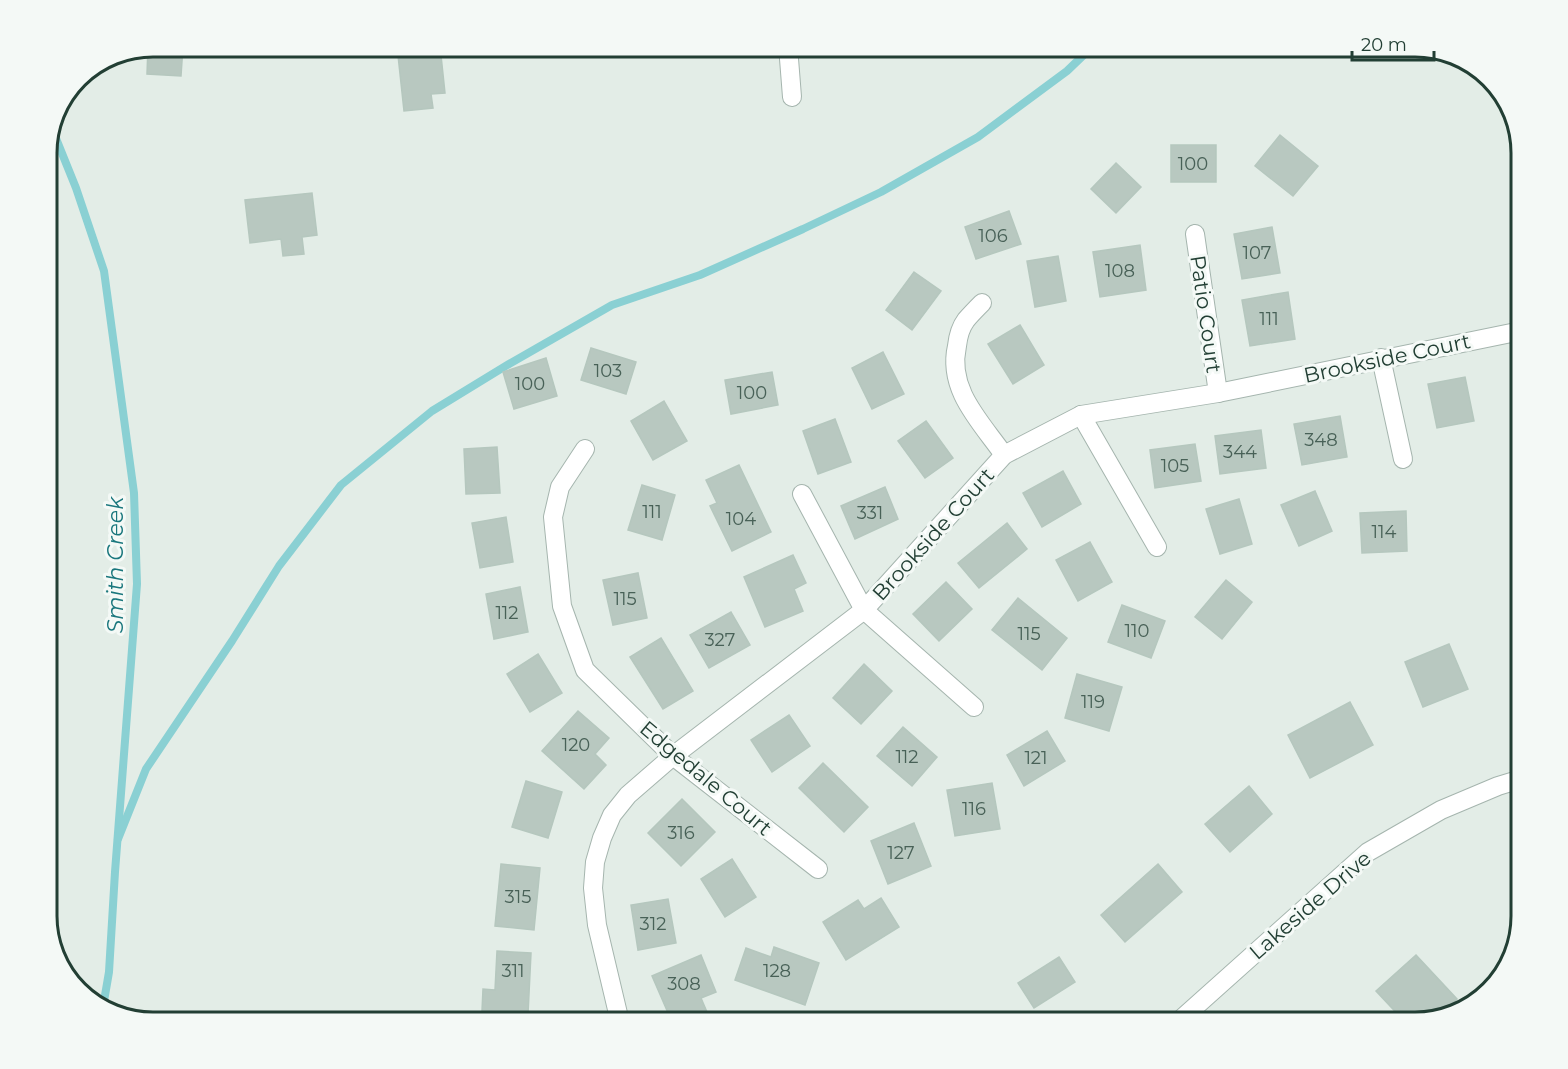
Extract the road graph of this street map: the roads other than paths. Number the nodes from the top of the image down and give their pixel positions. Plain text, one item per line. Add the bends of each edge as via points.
1 (789, 57) edge
2 (792, 97) dead end
3 (1195, 234) dead end
4 (982, 303) dead end
5 (1511, 333) edge
6 (1382, 358) junction
7 (1218, 393) junction
8 (1081, 415) junction
9 (585, 448) dead end
10 (1005, 455) junction
11 (1403, 459) dead end
12 (802, 494) dead end
13 (1157, 547) dead end
14 (864, 610) junction
15 (974, 707) dead end
16 (672, 756) junction
17 (1511, 782) edge
18 (818, 869) dead end
19 (617, 1012) edge
20 (1190, 1012) edge

1 - 2 street
3 - 7 street, Patio Court
4 - 10 street via 960,332 954,370 968,405
5 - 6 street, Brookside Court
6 - 7 street, Brookside Court
6 - 11 street
7 - 8 street, Brookside Court
8 - 10 street, Brookside Court
8 - 13 street
9 - 16 street, Edgedale Court via 560,487 553,517 562,606 585,670
10 - 14 street, Brookside Court
12 - 14 street
14 - 15 street
14 - 16 street, Brookside Court
16 - 18 street, Edgedale Court
16 - 19 street, Brookside Court via 628,795 612,815 595,862 597,925
17 - 20 street, Lakeside Drive via 1441,810 1368,852

